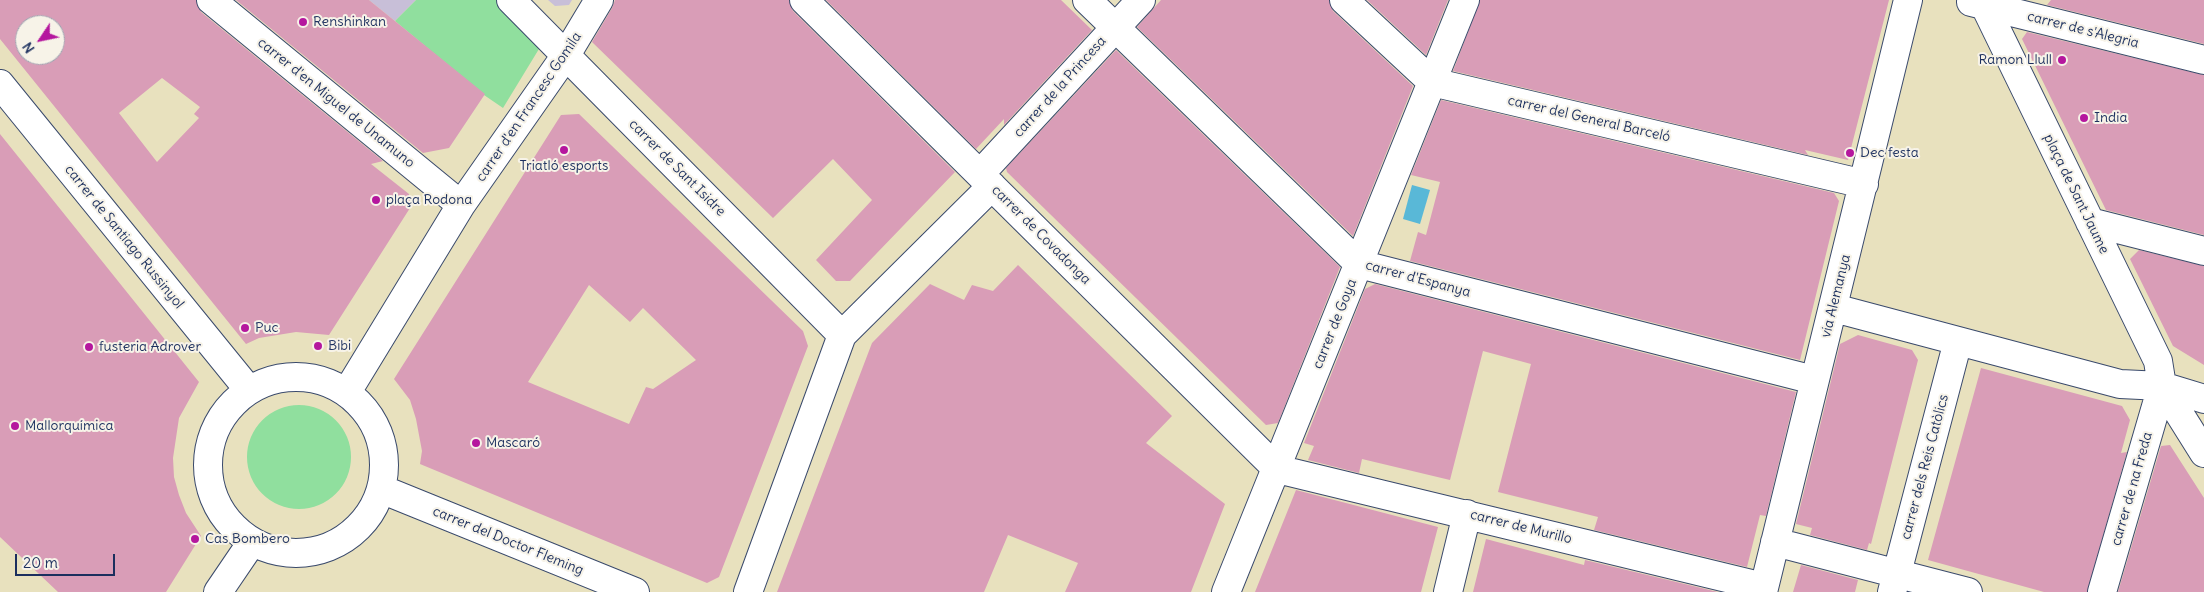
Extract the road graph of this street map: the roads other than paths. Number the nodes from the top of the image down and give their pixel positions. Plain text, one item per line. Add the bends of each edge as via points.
1 (211, 0) edge
2 (511, 0) edge
3 (599, 0) edge
4 (804, 0) edge
5 (1087, 0) edge
6 (1141, 0) edge
7 (1344, 0) edge
8 (1465, 0) edge
9 (1908, 0) edge
10 (1976, 2) edge
11 (1115, 27) junction
12 (566, 55) junction
13 (2204, 60) edge
14 (1432, 82) junction
15 (0, 84) edge
16 (986, 180) junction
17 (1864, 184) junction
18 (461, 205) junction
19 (2090, 222) junction
20 (2204, 251) edge
21 (1359, 264) junction
22 (1834, 308) junction
23 (842, 335) junction
24 (1958, 341) junction
25 (1814, 380) junction
26 (2162, 386) junction
27 (248, 389) junction
28 (347, 392) junction
29 (2204, 398) edge
30 (2204, 453) edge
31 (1277, 469) junction
32 (381, 490) junction
33 (1468, 514) junction
34 (252, 542) junction
35 (1775, 542) junction
36 (1894, 583) edge
37 (1763, 589) edge
38 (218, 592) edge
39 (635, 592) edge
40 (748, 592) edge
41 (1226, 592) edge
42 (1448, 592) edge
43 (1968, 592) edge
44 (2102, 592) edge

1 - 18 street, carrer d'en Miguel de Unamuno
2 - 12 street, carrer de Sant Isidre
3 - 12 street, carrer d'en Francesc Gomila
4 - 16 street, carrer de Covadonga
5 - 11 street, carrer d'Espanya
6 - 11 street, carrer de la Princesa
7 - 14 street, carrer del General Barceló
8 - 14 street, carrer de Goya
9 - 17 street, via Alemanya
10 - 13 street, carrer de s'Alegria
10 - 19 street, plaça de Sant Jaume
11 - 16 street, carrer de la Princesa
11 - 21 street, carrer d'Espanya
12 - 18 street, carrer d'en Francesc Gomila
12 - 23 street, carrer de Sant Isidre
14 - 17 street, carrer del General Barceló
14 - 21 street, carrer de Goya
15 - 27 street, carrer de Santiago Russinyol
16 - 23 street, carrer de la Princesa
16 - 31 street, carrer de Covadonga
17 - 22 street, via Alemanya
18 - 28 street, carrer d'en Francesc Gomila
19 - 20 street
19 - 26 street, plaça de Sant Jaume via 2158,361
21 - 25 street, carrer d'Espanya
21 - 31 street, carrer de Goya
22 - 24 street
22 - 25 street, via Alemanya
23 - 40 street
24 - 26 street via 2120,384
24 - 36 street, carrer dels Reis Catòlics
25 - 35 street, via Alemanya
26 - 29 street
26 - 30 street
26 - 44 street, carrer de na Freda
27 - 28 street via 272,379 298,376 324,380
27 - 34 street via 226,410 212,436 207,466 213,496 228,522
28 - 32 street via 367,412 380,436 384,462
31 - 33 street, carrer de Murillo
31 - 41 street, carrer de Goya
32 - 34 street via 370,514 352,534 330,547 295,553 277,551
32 - 39 street, carrer del Doctor Fleming
33 - 37 street, carrer de Murillo
33 - 42 street
34 - 38 street
35 - 36 street
35 - 37 street, via Alemanya
36 - 43 street

